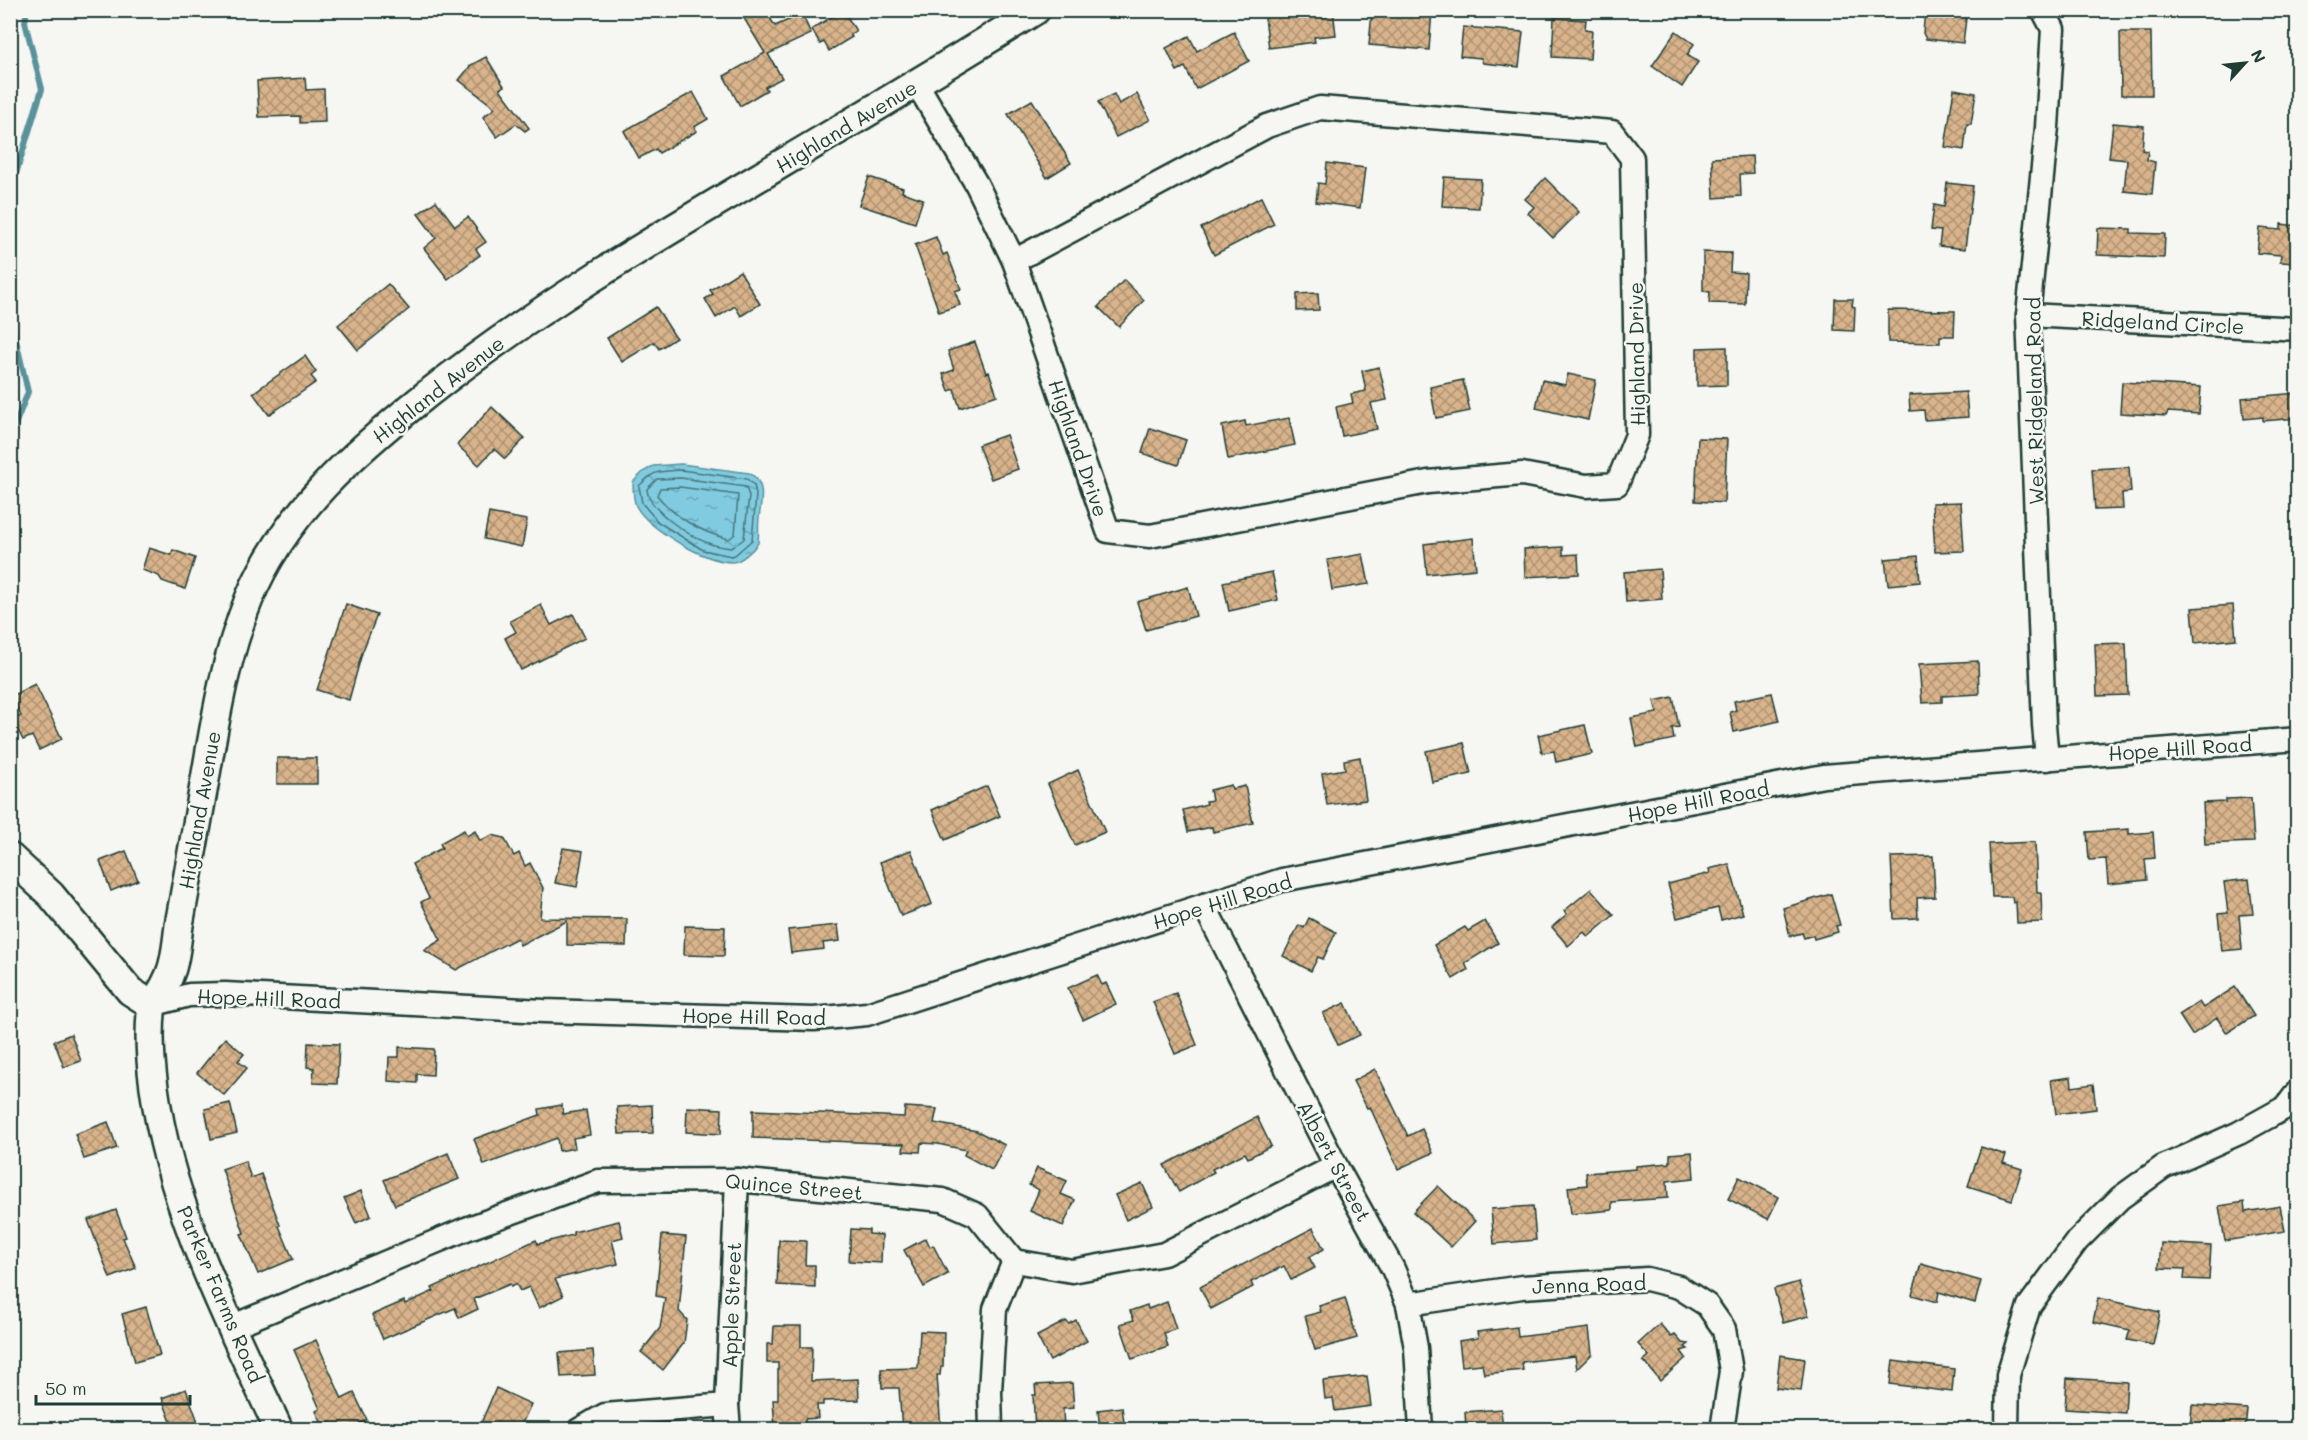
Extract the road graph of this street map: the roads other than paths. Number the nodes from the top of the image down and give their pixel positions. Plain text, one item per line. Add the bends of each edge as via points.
1 (1036, 10) edge
2 (2043, 10) edge
3 (917, 84) junction
4 (1014, 261) junction
5 (2028, 315) junction
6 (2298, 329) edge
7 (2298, 739) edge
8 (2047, 759) junction
9 (10, 857) edge
10 (1203, 905) junction
11 (152, 1005) junction
12 (2298, 1091) edge
13 (1336, 1166) junction
14 (737, 1180) junction
15 (1014, 1261) junction
16 (1408, 1304) junction
17 (231, 1327) junction
18 (727, 1405) junction
19 (279, 1430) edge
20 (579, 1430) edge
21 (729, 1430) edge
22 (991, 1430) edge
23 (1422, 1430) edge
24 (1722, 1430) edge
25 (2007, 1430) edge

1 - 3 street, Highland Avenue
2 - 5 street, West Ridgeland Road via 2053,30
3 - 4 street, Highland Drive via 976,185
3 - 11 street, Highland Avenue via 669,230 523,323 393,422 310,500 269,559 249,599 225,671 175,962 165,989
4 - 4 street, Highland Drive via 1267,126 1320,108 1612,132 1632,158 1637,435 1617,484 1586,486 1521,474 1428,482 1150,536 1108,531
5 - 6 street, Ridgeland Circle
5 - 8 street, West Ridgeland Road
7 - 8 street, Hope Hill Road
8 - 10 street, Hope Hill Road via 1824,776 1282,880
9 - 11 street via 51,895 130,990
10 - 11 street, Hope Hill Road via 867,1014 814,1019 544,1011 225,994 189,995
10 - 13 street, Albert Street
11 - 17 street, Parker Farms Road via 149,1051 167,1153 204,1263
12 - 25 street via 2286,1107 2163,1167 2120,1198 2077,1241 2029,1306 2008,1375
13 - 15 street via 1164,1254 1072,1271
13 - 16 street, Albert Street
14 - 15 street, Quince Street via 943,1200 977,1215
14 - 17 street, Quince Street via 598,1180 466,1229
14 - 18 street, Apple Street
15 - 22 street via 995,1309
16 - 23 street, Albert Street via 1416,1348
16 - 24 street, Jenna Road via 1522,1287 1647,1279 1679,1287 1707,1305 1724,1329 1731,1371
17 - 19 street, Parker Farms Road
18 - 20 street via 605,1415
18 - 21 street, Apple Street

